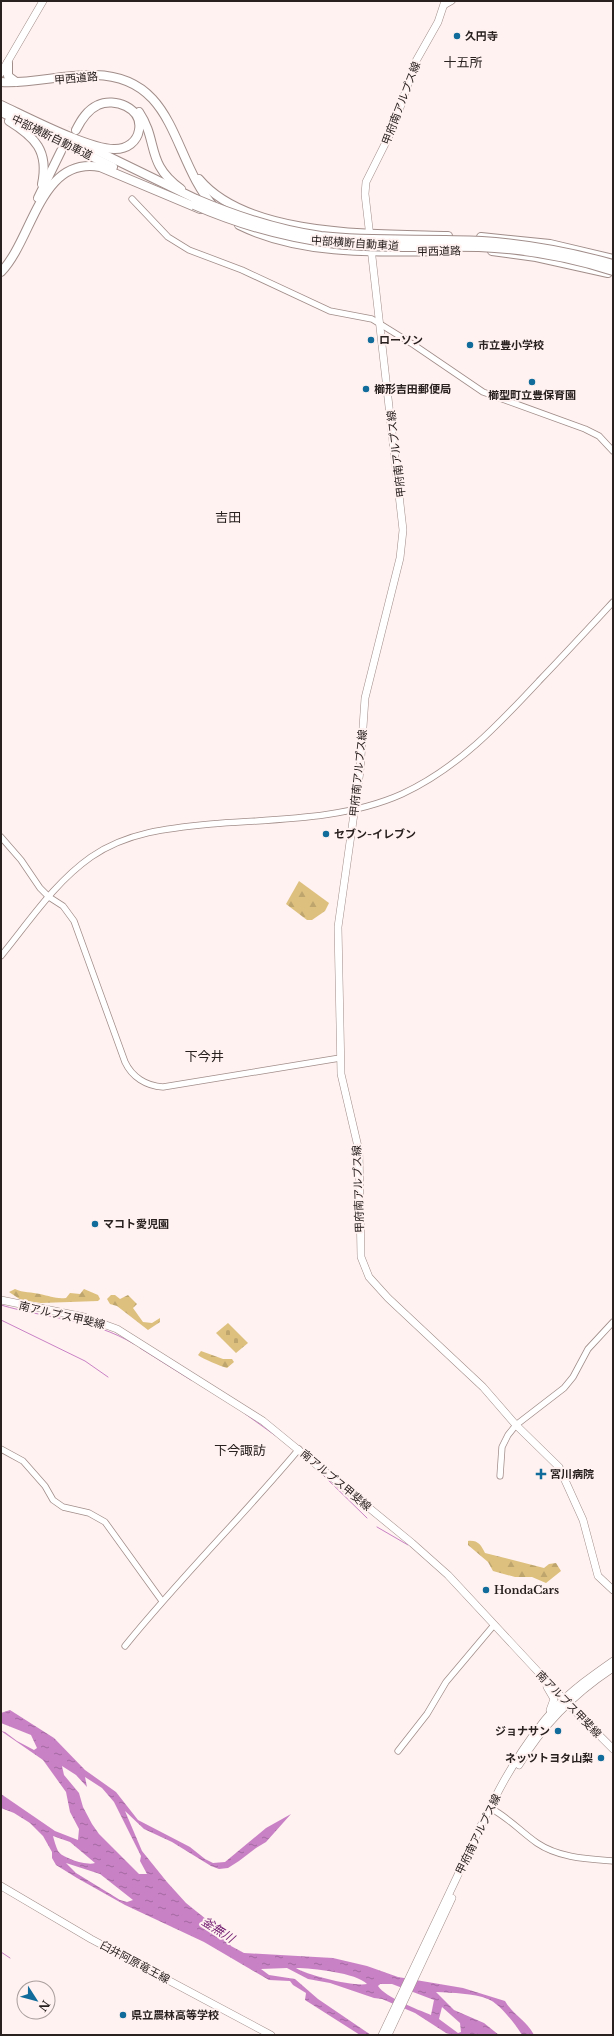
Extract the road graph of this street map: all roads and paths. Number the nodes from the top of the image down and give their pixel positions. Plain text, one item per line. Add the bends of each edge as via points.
1 (44, 1) edge
2 (452, 1) edge
3 (445, 3) edge
4 (8, 63) junction
5 (1, 73) edge
6 (1, 82) edge
7 (16, 82) junction
8 (1, 106) edge
9 (1, 112) edge
10 (1, 116) edge
11 (63, 152) tunnel mouth
12 (184, 154) junction
13 (40, 199) junction
14 (132, 199) dead end
15 (195, 202) junction
16 (369, 234) junction
17 (372, 251) junction
18 (613, 259) edge
19 (613, 264) edge
20 (1, 267) edge
21 (613, 271) edge
22 (1, 272) edge
23 (613, 275) edge
24 (380, 324) junction
25 (613, 451) edge
26 (613, 602) edge
27 (354, 808) junction
28 (1, 837) edge
29 (48, 897) junction
30 (1, 956) edge
31 (340, 1058) junction
32 (1, 1300) edge
33 (613, 1322) edge
34 (516, 1425) junction
35 (1, 1448) edge
36 (299, 1449) junction
37 (500, 1476) dead end
38 (613, 1590) edge
39 (162, 1600) junction
40 (494, 1625) junction
41 (125, 1646) dead end
42 (613, 1661) edge
43 (613, 1668) edge
44 (544, 1678) junction
45 (566, 1702) junction
46 (532, 1736) junction
47 (613, 1750) edge
48 (398, 1751) dead end
49 (492, 1810) junction
50 (480, 1834) junction
51 (613, 1861) edge
52 (1, 1886) edge
53 (272, 2035) edge
54 (382, 2035) edge
55 (388, 2035) edge

1 - 4 main road
2 - 3 street
3 - 16 main road, 甲府南アルプス線 via 438,22 416,61 393,128 366,182
4 - 5 main road
4 - 7 highway via 8,76
6 - 7 highway, 甲西道路
7 - 12 highway, 甲西道路 via 94,75 128,82 147,94 163,110
8 - 15 highway, 中部横断自動車道
8 - 15 highway via 76,138 111,149 131,144 137,136 139,126 136,115 122,104 109,102 91,109 74,129 82,112 94,102 116,98 129,103 143,118 156,160 163,173
9 - 15 highway, 中部横断自動車道
10 - 13 highway via 24,131 40,148 44,166
11 - 13 highway
12 - 16 highway, 甲西道路 via 203,184 216,196 236,207 293,224
12 - 17 highway, 甲西道路 via 196,182 208,199 235,223 256,233 318,247
13 - 15 highway via 62,175 73,168 86,165 109,170
13 - 20 highway
13 - 22 highway via 13,257
14 - 24 street via 168,237 189,250 248,272 330,311 364,316
15 - 19 highway, 中部横断自動車道, bridge via 272,226 319,235 360,239 507,243 564,252
15 - 21 highway, 中部横断自動車道, bridge via 220,216 260,229 318,241 364,246 500,249 562,257
16 - 17 main road, 甲府南アルプス線
16 - 18 highway, 甲西道路 via 503,239 550,244
17 - 23 highway, 甲西道路 via 492,251 536,257
17 - 24 main road, 甲府南アルプス線
24 - 25 street via 483,392 586,429 599,436
24 - 27 main road, 甲府南アルプス線 via 403,537 400,558 366,690 360,771
26 - 27 street via 488,735 453,765 401,794
27 - 29 street via 330,813 160,830 132,836 91,857 62,881
27 - 31 main road, 甲府南アルプス線 via 338,927
28 - 29 street via 22,860
29 - 30 street
29 - 31 street via 63,906 74,921 125,1062 134,1076 144,1082 155,1086 171,1086
31 - 34 main road, 甲府南アルプス線 via 342,1085 359,1152 360,1249 364,1267 373,1282 388,1298 483,1387
32 - 36 main road, 南アルプス甲斐線 via 84,1317 117,1329 246,1409
33 - 34 street via 588,1349 564,1388
34 - 37 street via 502,1447
34 - 38 main road, 甲府南アルプス線 via 559,1467 582,1520 598,1575
35 - 39 street via 23,1461 45,1486 53,1500 63,1507 89,1513 105,1522
36 - 39 street
36 - 40 main road, 南アルプス甲斐線 via 427,1555
39 - 41 street
40 - 44 main road, 南アルプス甲斐線
40 - 48 street via 446,1682 427,1714
42 - 45 main road, 甲府南アルプス線 via 584,1682
43 - 45 main road, 甲府南アルプス線
44 - 45 main road, 南アルプス甲斐線
44 - 46 main road via 554,1703
45 - 46 main road, 甲府南アルプス線
45 - 47 main road, 南アルプス甲斐線
45 - 49 main road, 甲府南アルプス線 via 523,1758
46 - 49 main road, 甲府南アルプス線 via 514,1763
49 - 50 main road, 甲府南アルプス線
49 - 51 street via 505,1817 539,1845 572,1856
50 - 54 main road, 甲府南アルプス線
50 - 55 main road, 甲府南アルプス線
52 - 53 main road, 臼井阿原竜王線 via 90,1939

